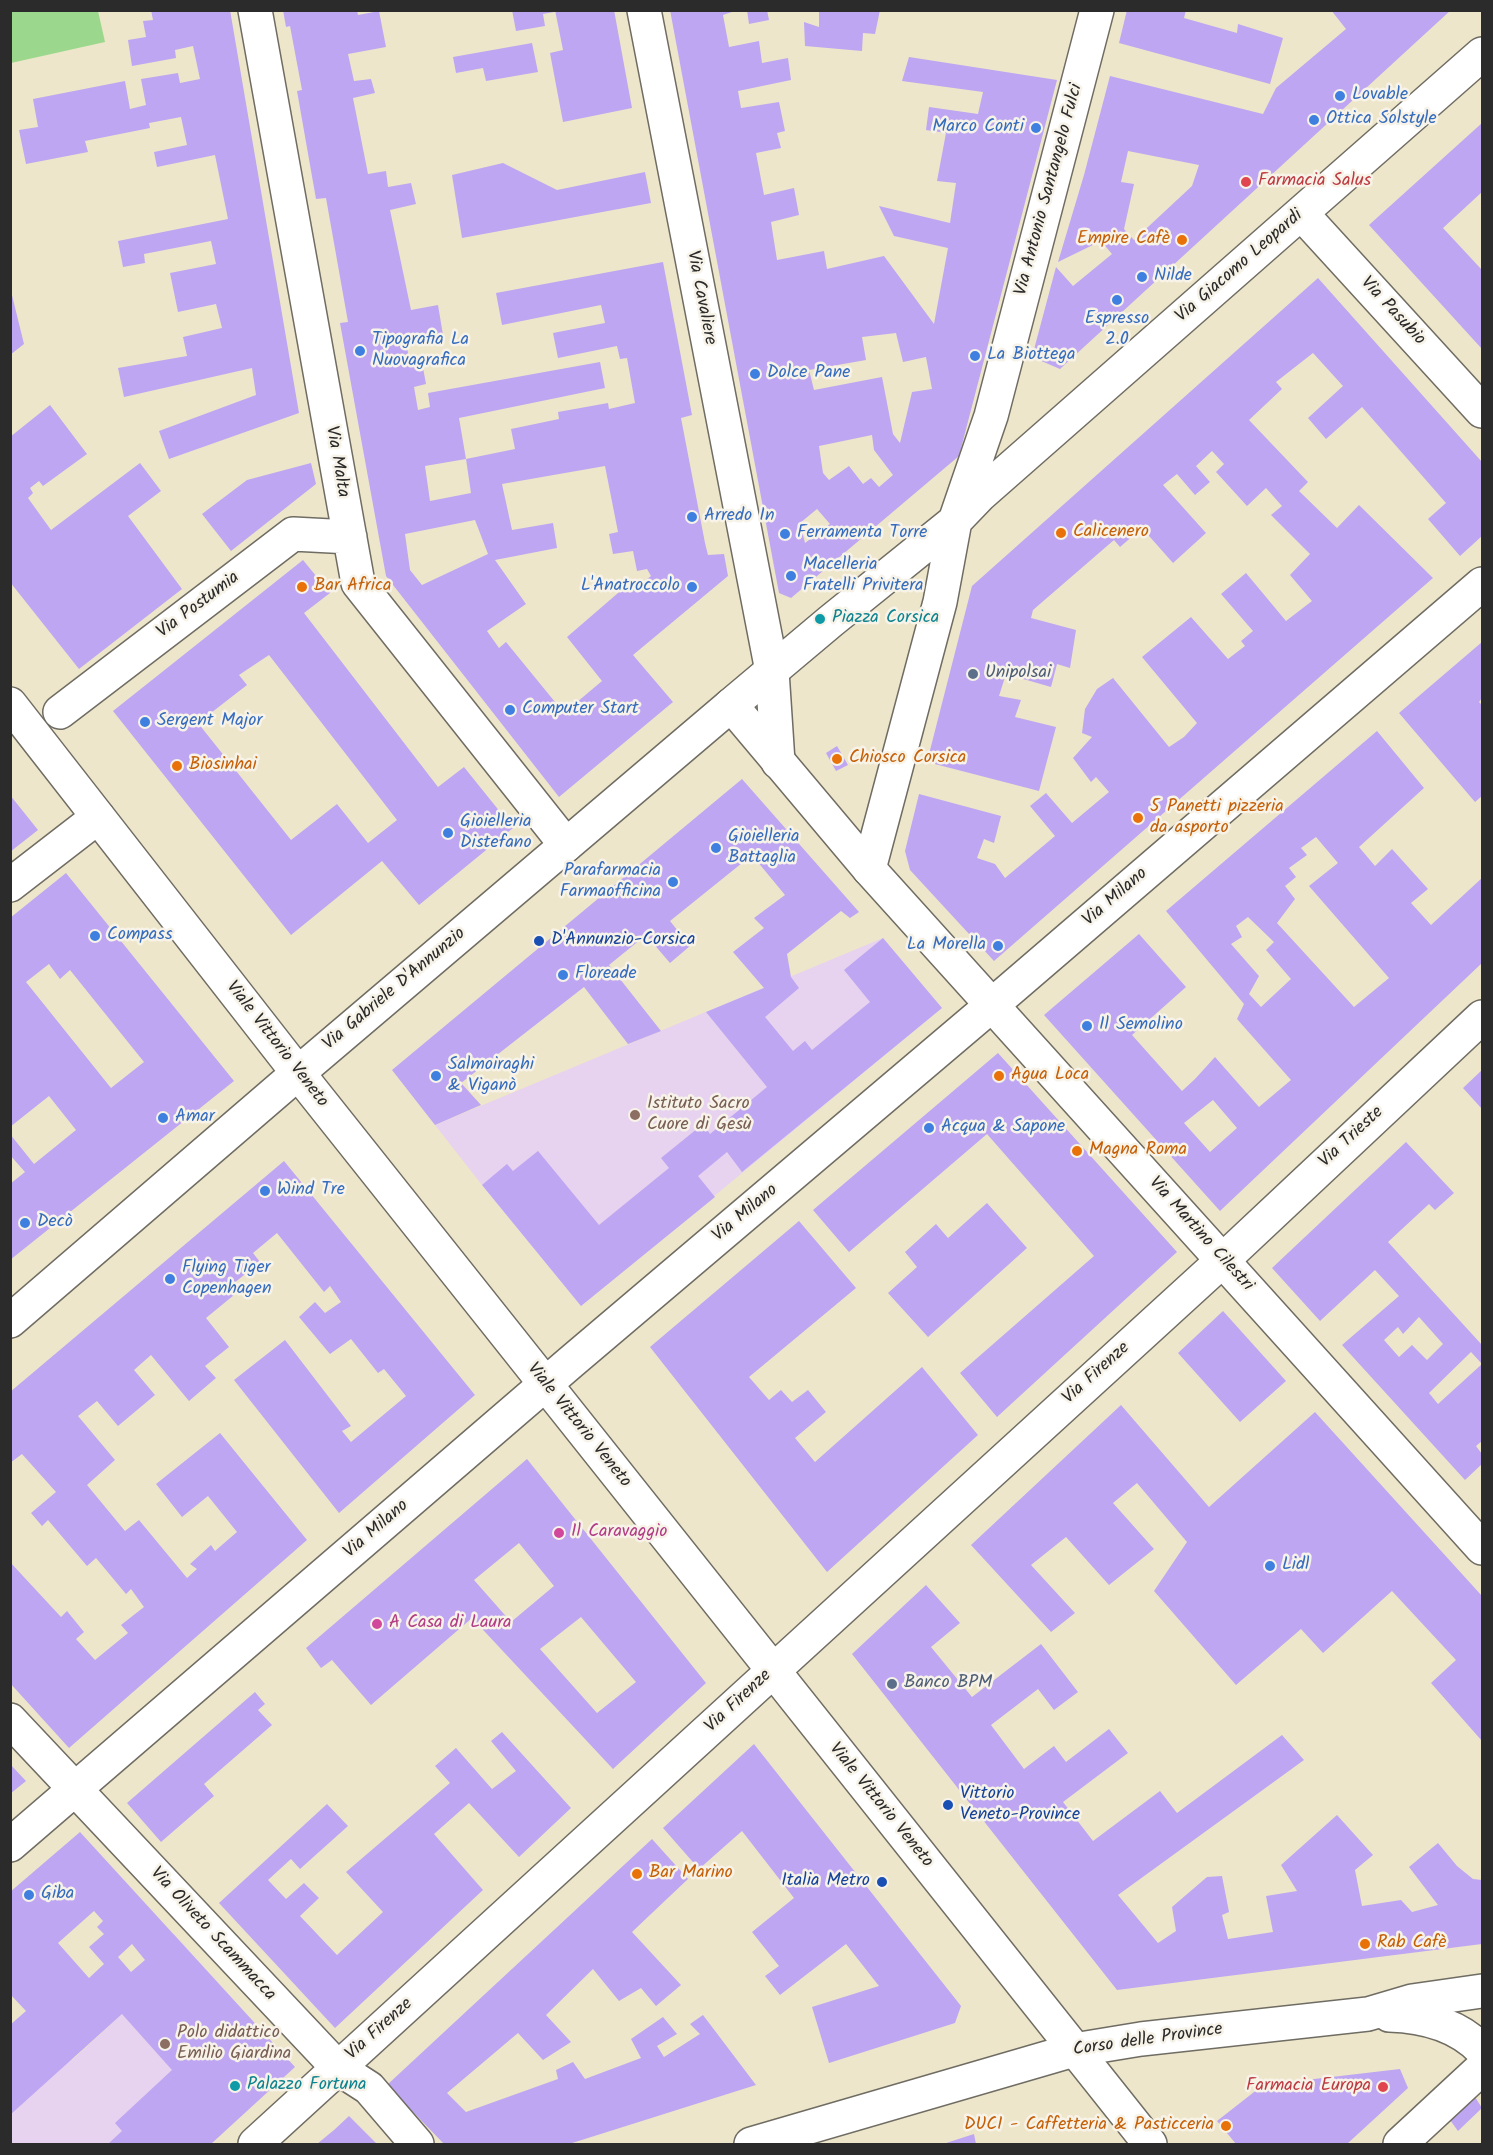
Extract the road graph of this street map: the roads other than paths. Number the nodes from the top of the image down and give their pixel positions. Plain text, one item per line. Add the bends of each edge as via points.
1 (255, 10) edge
2 (644, 10) edge
3 (1097, 10) edge
4 (1482, 54) edge
5 (1301, 213) junction
6 (1482, 411) edge
7 (991, 416) junction
8 (1025, 455) junction
9 (956, 521) junction
10 (350, 537) junction
11 (1482, 584) edge
12 (772, 671) junction
13 (10, 704) edge
14 (731, 705) junction
15 (60, 712) dead end
16 (778, 762) junction
17 (98, 817) junction
18 (566, 845) junction
19 (869, 869) junction
20 (10, 885) edge
21 (992, 1005) junction
22 (1482, 1017) edge
23 (298, 1073) junction
24 (1223, 1260) junction
25 (10, 1321) edge
26 (545, 1386) junction
27 (1482, 1548) edge
28 (772, 1671) junction
29 (10, 1720) edge
30 (75, 1790) junction
31 (10, 1845) edge
32 (1482, 1991) edge
33 (1368, 2014) junction
34 (1074, 2050) junction
35 (1482, 2050) edge
36 (338, 2068) junction
37 (1482, 2068) edge
38 (255, 2145) edge
39 (417, 2145) edge
40 (752, 2145) edge
41 (1150, 2145) edge
42 (1400, 2145) edge

1 - 10 street, Via Malta
2 - 12 street, Via Cavaliere
3 - 7 street, Via Antonio Santangelo Fulci
4 - 5 street, Via Giacomo Leopardi
5 - 6 street, Via Pasubio
5 - 8 street, Via Giacomo Leopardi
7 - 8 street
7 - 9 street, Via Antonio Santangelo Fulci
8 - 9 street, Via Giacomo Leopardi
9 - 12 street, Via Gabriele D'Annunzio
9 - 19 street, Via Antonio Santangelo Fulci via 940,602
10 - 15 street, Via Postumia via 293,534
10 - 18 street, Via Malta via 358,583
11 - 21 street, Via Milano
12 - 14 street, Via Gabriele D'Annunzio
12 - 16 street, Via Cavaliere
13 - 17 street, Viale Vittorio Veneto
14 - 16 street, Via Martino Cilestri
14 - 18 street, Via Gabriele D'Annunzio
16 - 19 street, Via Martino Cilestri
17 - 20 street
17 - 23 street, Viale Vittorio Veneto
18 - 23 street, Via Gabriele D'Annunzio
19 - 21 street, Via Martino Cilestri
21 - 24 street, Via Martino Cilestri
21 - 26 street, Via Milano
22 - 24 street, Via Trieste
23 - 25 street, Via Gabriele D'Annunzio
23 - 26 street, Viale Vittorio Veneto
24 - 27 street, Via Martino Cilestri
24 - 28 street, Via Firenze
26 - 28 street, Viale Vittorio Veneto
26 - 30 street, Via Milano
28 - 34 street, Viale Vittorio Veneto
28 - 36 street, Via Firenze
29 - 30 street, Via Oliveto Scammacca
30 - 31 street, Via Milano
30 - 36 street, Via Oliveto Scammacca
32 - 33 street, Corso delle Province via 1412,2001
33 - 34 street, Corso delle Province
33 - 35 street via 1416,2016 1459,2031
34 - 40 street, Corso delle Province
34 - 41 street, Viale Vittorio Veneto
36 - 38 street, Via Firenze
36 - 39 street, Via Oliveto Scammacca via 369,2088
37 - 42 street

